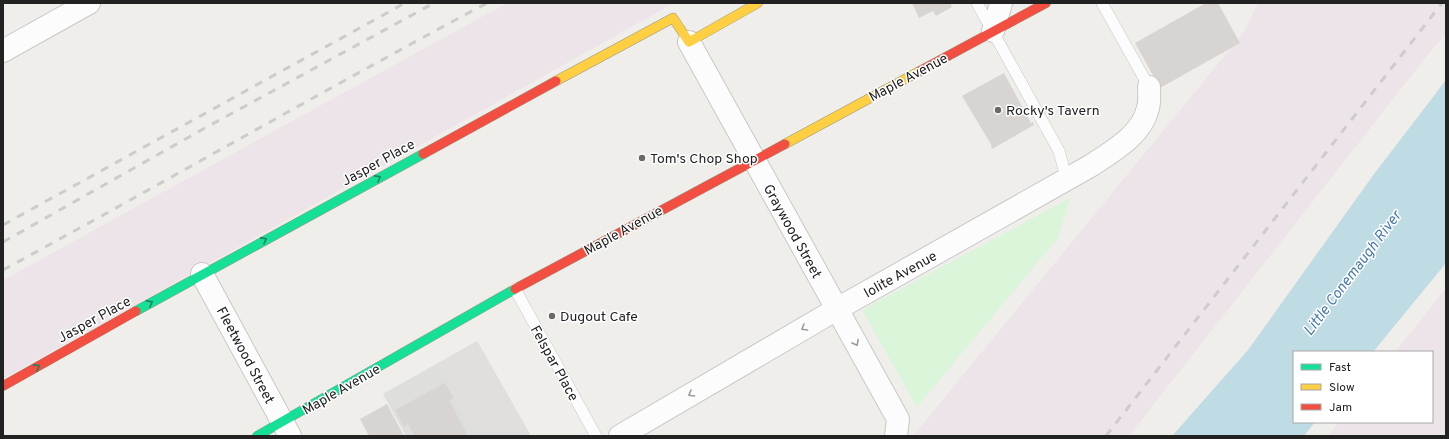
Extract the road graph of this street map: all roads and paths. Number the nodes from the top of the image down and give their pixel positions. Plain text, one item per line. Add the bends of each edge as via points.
1 (89, 3) edge
2 (758, 3) edge
3 (977, 3) edge
4 (1001, 3) edge
5 (1046, 3) edge
6 (1102, 3) edge
7 (993, 31) junction
8 (689, 42) junction
9 (3, 51) edge
10 (1149, 86) joint
11 (753, 160) junction
12 (1067, 181) junction
13 (202, 274) junction
14 (515, 289) junction
15 (837, 309) junction
16 (3, 386) edge
17 (897, 428) edge
18 (286, 429) edge
19 (257, 436) edge
20 (596, 436) edge
21 (620, 436) edge

1 - 9 street
2 - 8 main road
3 - 7 lane
4 - 7 street
5 - 7 main road, Maple Avenue
6 - 10 lane
7 - 11 main road, Maple Avenue
7 - 12 lane via 1058,151
8 - 11 street, Graywood Street
13 -> 8 main road, Jasper Place via 673,18
10 - 12 street, Iolite Avenue via 1148,109 1124,144
11 - 14 main road, Maple Avenue
11 - 15 street, Graywood Street
12 - 15 street, Iolite Avenue
16 -> 13 main road, Jasper Place
13 - 18 street, Fleetwood Street
14 - 18 main road, Maple Avenue
14 - 20 lane, Felspar Place
15 -> 17 street, Graywood Street
15 -> 21 street, Iolite Avenue
18 - 19 main road, Maple Avenue

